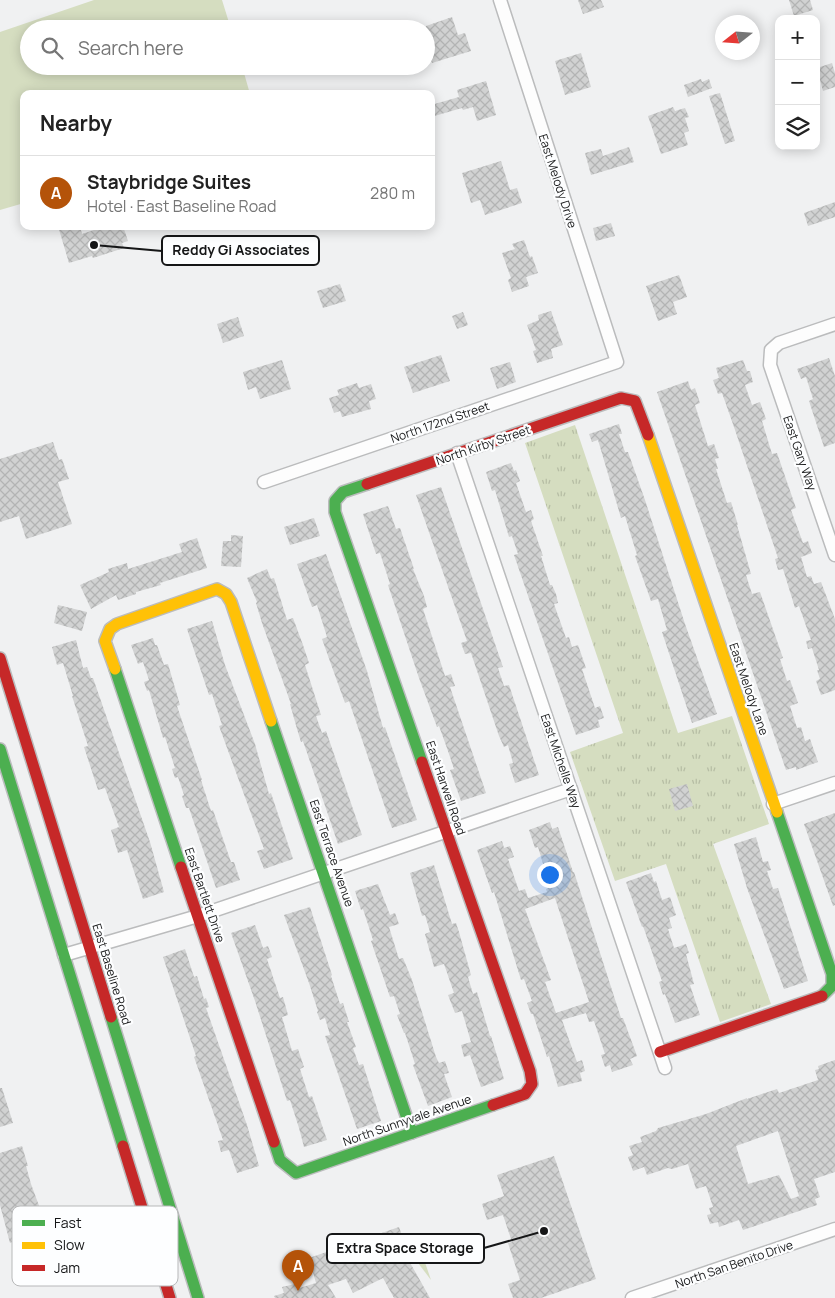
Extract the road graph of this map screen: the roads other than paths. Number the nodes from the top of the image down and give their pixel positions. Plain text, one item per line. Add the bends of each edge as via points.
1 (500, 0) edge
2 (835, 324) edge
3 (617, 362) joint
4 (635, 401) joint
5 (457, 453) junction
6 (264, 482) dead end
7 (335, 501) joint
8 (835, 555) edge
9 (217, 589) joint
10 (0, 658) edge
11 (0, 748) edge
12 (835, 783) edge
13 (571, 789) junction
14 (773, 804) junction
15 (447, 832) junction
16 (323, 872) junction
17 (198, 916) junction
18 (90, 947) junction
19 (64, 955) junction
20 (660, 1052) junction
21 (665, 1068) dead end
22 (532, 1084) joint
23 (412, 1132) junction
24 (288, 1168) joint
25 (153, 1206) edge
26 (157, 1206) edge
27 (835, 1230) edge
28 (178, 1265) edge
29 (198, 1298) edge
30 (632, 1298) edge

1 - 3 street, East Melody Drive
2 - 8 street, East Gary Way via 779,343 771,350 770,365
3 - 6 street, North 172nd Street
4 - 5 street, North Kirby Street via 621,398
4 - 14 street, East Melody Lane
5 - 7 street, North Kirby Street via 344,492
5 - 13 street, East Michelle Way
7 - 15 street, East Harwell Road via 335,512
9 - 16 street, East Terrace Avenue via 231,602
9 - 17 street, East Bartlett Drive via 117,624 110,629 105,641
10 - 18 street, East Baseline Road
11 - 19 street, East Baseline Road
12 - 14 street
13 - 15 street
13 - 20 street, East Michelle Way
14 - 20 street, East Melody Lane via 832,974 832,986 824,995
15 - 16 street
15 - 22 street, East Harwell Road
16 - 17 street
16 - 23 street, East Terrace Avenue
17 - 18 street
17 - 24 street, East Bartlett Drive via 280,1160
18 - 19 street
18 - 26 street, East Baseline Road
19 - 25 street, East Baseline Road
20 - 21 street, East Michelle Way
22 - 23 street, North Sunnyvale Avenue via 525,1094
23 - 24 street, North Sunnyvale Avenue via 296,1173
27 - 30 street, North San Benito Drive
28 - 29 street, East Baseline Road

